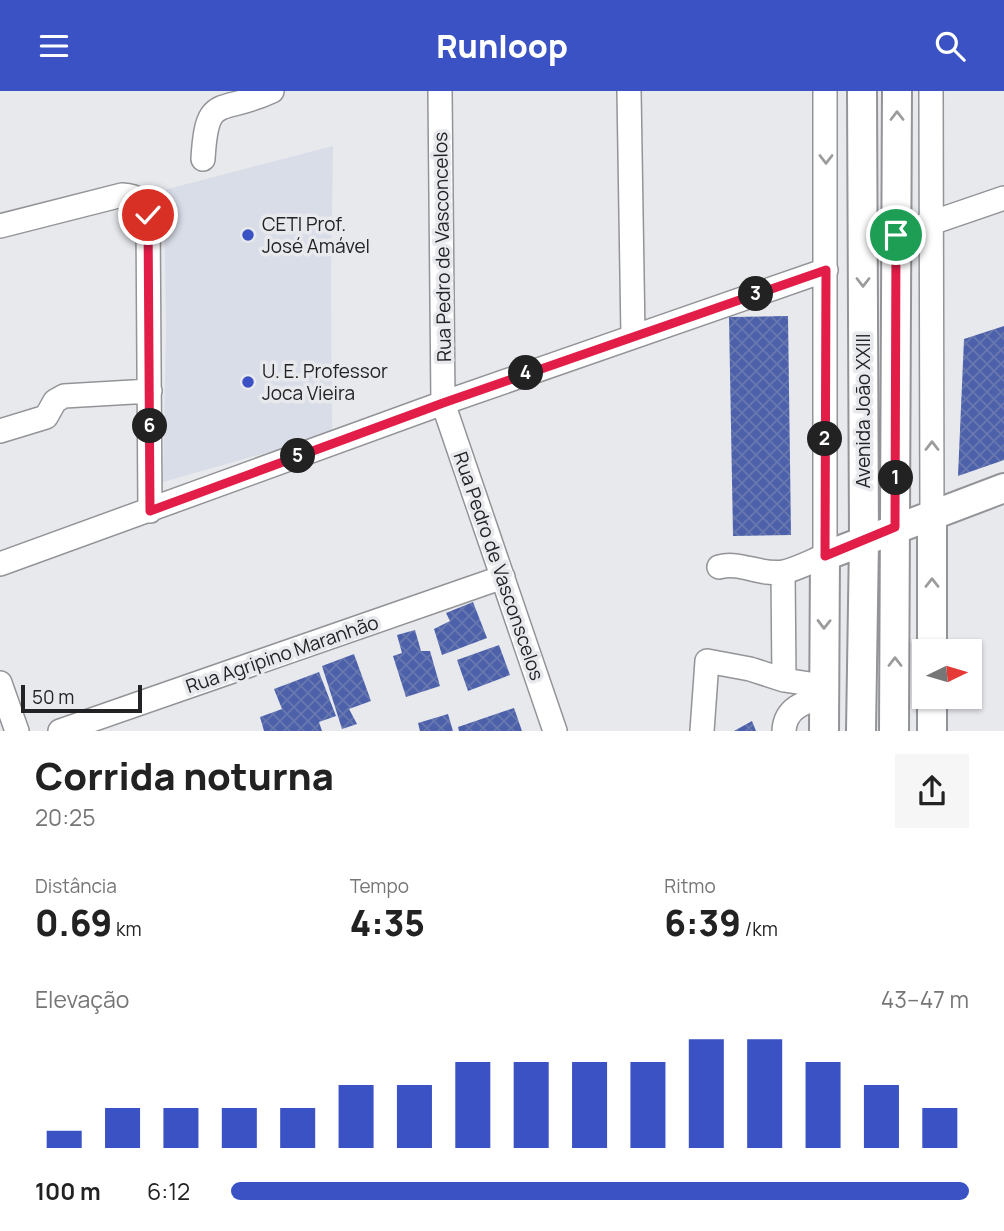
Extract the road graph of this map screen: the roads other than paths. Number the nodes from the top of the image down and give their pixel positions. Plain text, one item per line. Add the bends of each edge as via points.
1 (272, 91) edge
2 (440, 91) edge
3 (629, 91) edge
4 (825, 91) edge
5 (862, 91) edge
6 (897, 91) edge
7 (931, 91) edge
8 (203, 159) dead end
9 (1004, 198) edge
10 (933, 223) junction
11 (0, 226) edge
12 (896, 235) junction
13 (826, 270) junction
14 (633, 336) junction
15 (150, 391) junction
16 (443, 403) junction
17 (0, 431) edge
18 (1004, 488) edge
19 (150, 511) junction
20 (932, 514) junction
21 (895, 527) junction
22 (863, 541) junction
23 (825, 556) junction
24 (0, 564) edge
25 (719, 567) dead end
26 (783, 572) junction
27 (503, 577) junction
28 (932, 639) edge
29 (784, 680) junction
30 (0, 683) edge
31 (823, 691) junction
32 (932, 709) edge
33 (17, 730) edge
34 (60, 730) edge
35 (555, 730) edge
36 (702, 730) edge
37 (784, 730) edge
38 (824, 730) edge
39 (861, 730) edge
40 (894, 730) edge
41 (932, 730) edge

1 - 8 street via 210,109
2 - 16 street, Rua Pedro de Vasconcelos
3 - 14 street
4 -> 13 street
5 -> 22 main road, Avenida João XXIII
12 -> 6 main road, Avenida João XXIII
7 - 10 street
9 - 10 street
10 - 12 street
20 -> 10 street
11 - 15 street via 122,195 140,198 148,215
12 - 21 main road, Avenida João XXIII
13 - 14 street
13 - 23 street
14 - 16 street
15 - 17 street via 64,395 46,417
15 - 19 street
16 - 19 street
16 - 27 street, Rua Pedro de Vasconscelos
18 - 20 main road
19 - 24 street
20 - 21 main road
28 -> 20 main road
21 - 22 main road
40 -> 21 main road, Avenida João XXIII
22 - 23 main road
22 - 39 main road, Avenida João XXIII
23 - 26 street
23 -> 31 main road
25 - 26 street via 730,564
26 - 29 street
27 - 34 street, Rua Agripino Maranhão
27 - 35 street, Rua Pedro de Vasconscelos
29 - 31 street
29 - 36 street via 707,661
30 - 33 street
31 - 37 street via 800,703 789,714
31 - 38 main road
32 - 41 main road

